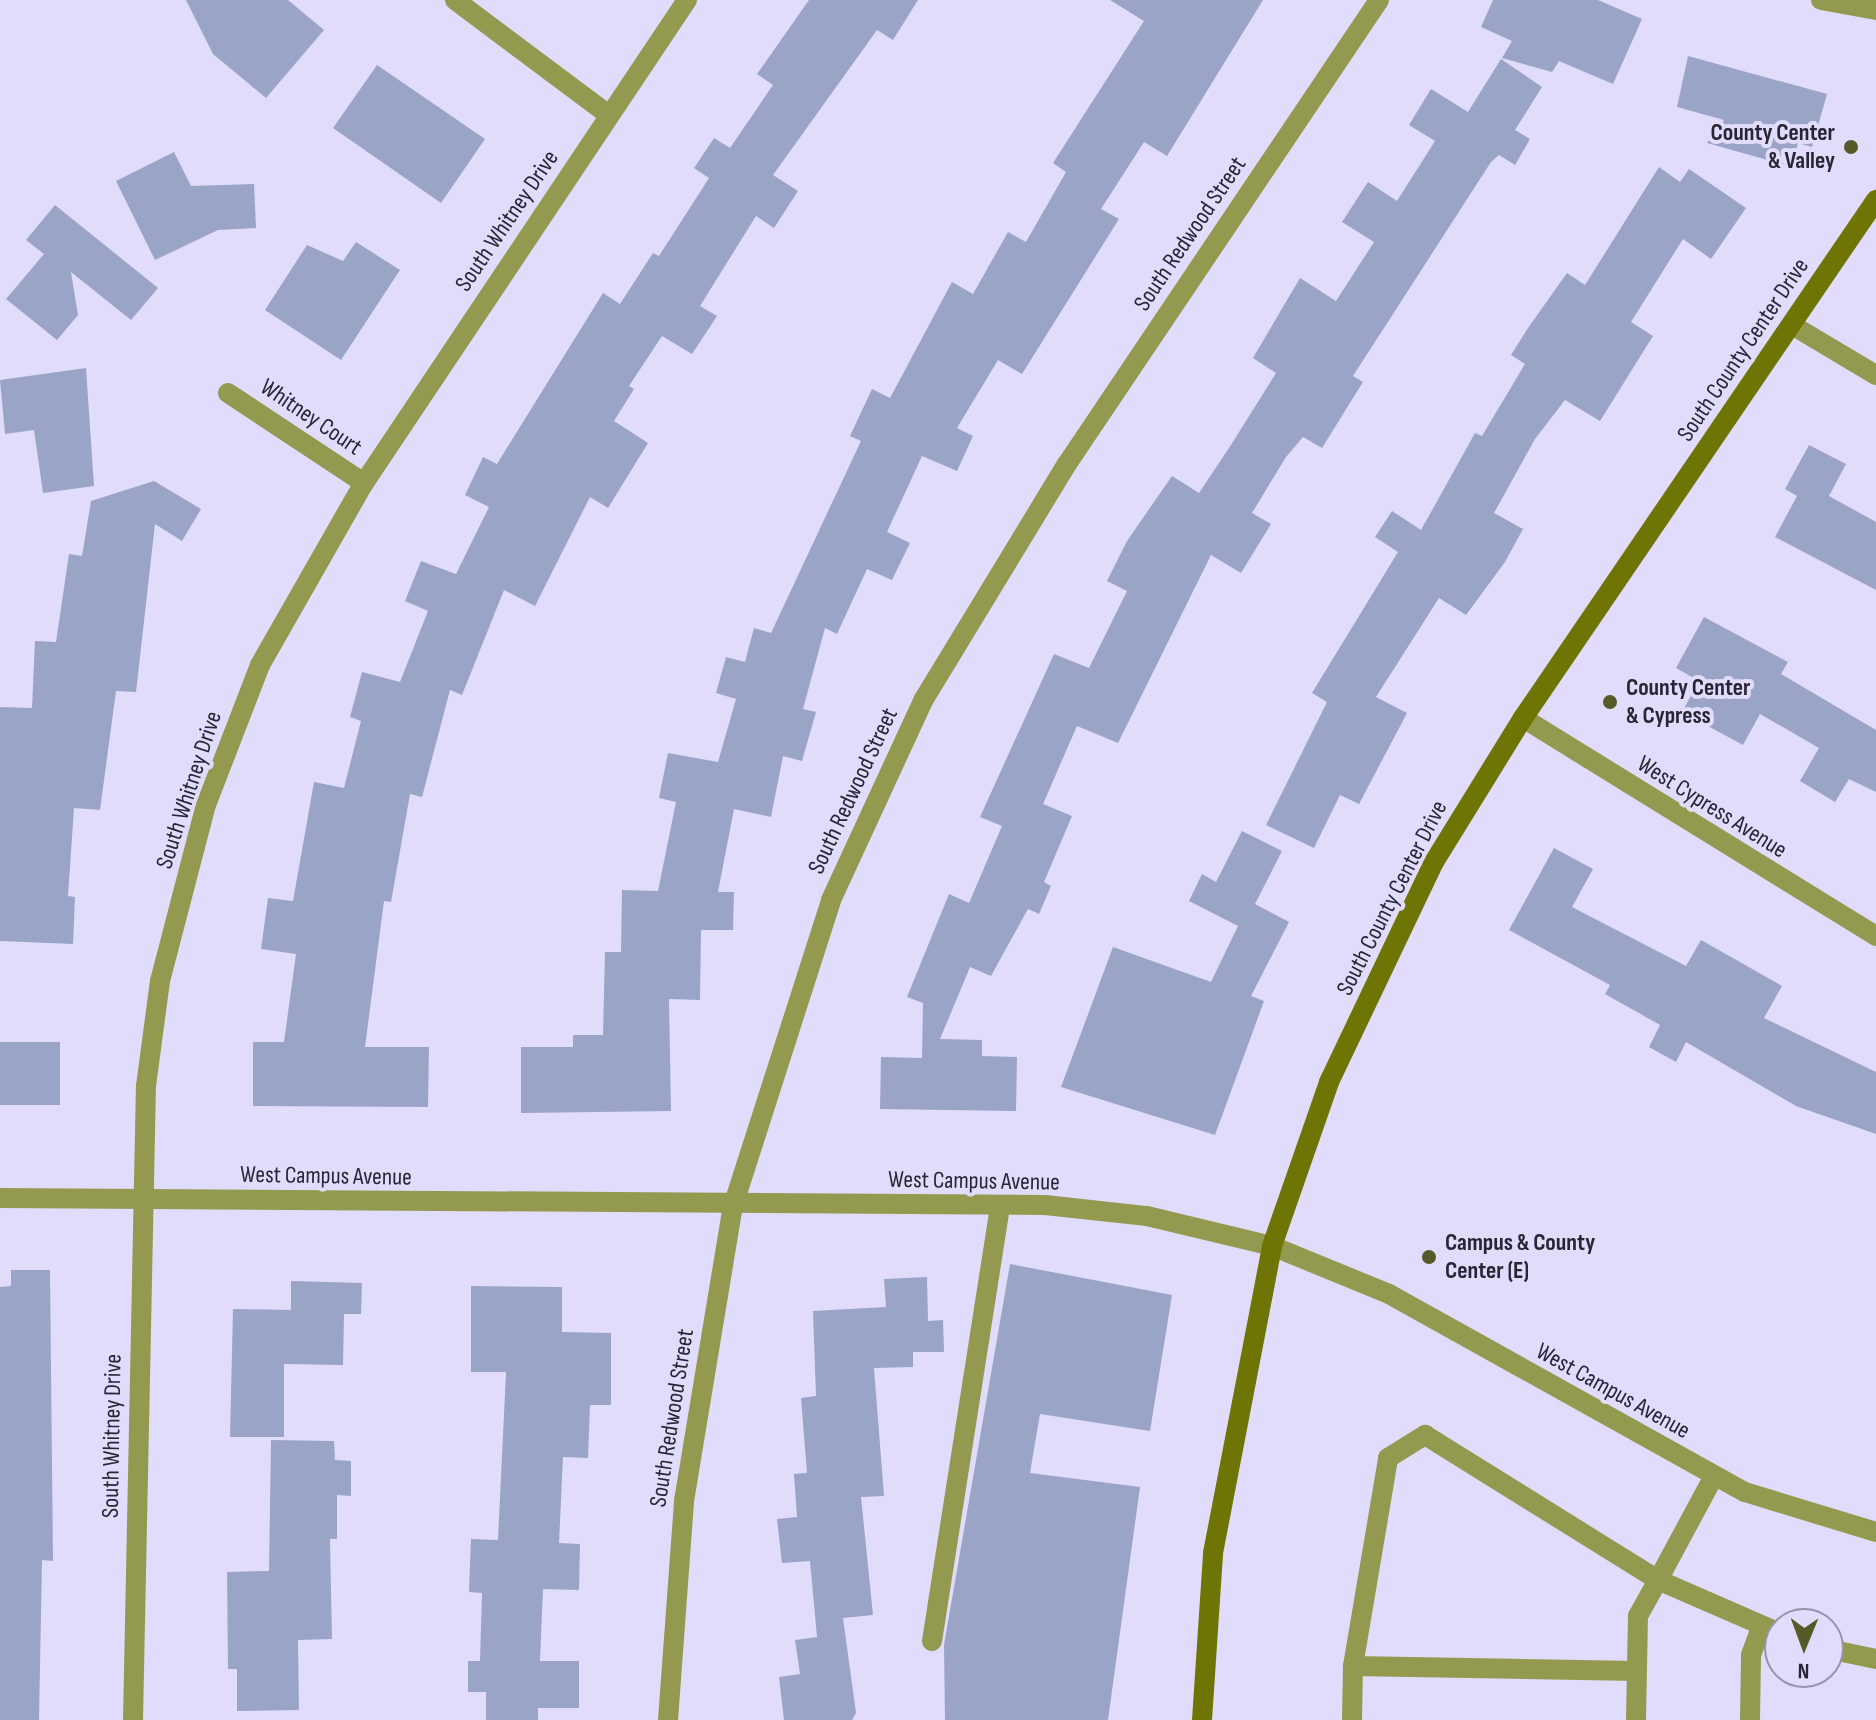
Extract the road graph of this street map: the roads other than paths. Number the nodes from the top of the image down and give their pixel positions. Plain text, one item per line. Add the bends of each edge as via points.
1 (455, 0) edge
2 (687, 0) edge
3 (1379, 0) edge
4 (1821, 0) edge
5 (1876, 10) edge
6 (609, 115) junction
7 (1876, 200) edge
8 (1792, 325) junction
9 (1876, 375) edge
10 (228, 393) dead end
11 (364, 483) junction
12 (1523, 718) junction
13 (1876, 936) edge
14 (0, 1198) edge
15 (142, 1200) junction
16 (1000, 1205) junction
17 (733, 1206) junction
18 (1272, 1246) junction
19 (1714, 1476) junction
20 (1876, 1532) edge
21 (1658, 1580) junction
22 (1764, 1627) edge
23 (1764, 1639) edge
24 (932, 1641) dead end
25 (1844, 1652) edge
26 (1876, 1659) edge
27 (1353, 1666) junction
28 (1636, 1671) junction
29 (133, 1720) edge
30 (668, 1720) edge
31 (1202, 1720) edge
32 (1352, 1720) edge
33 (1636, 1720) edge
34 (1750, 1720) edge

1 - 6 street
2 - 6 street, South Whitney Drive
3 - 17 street, South Redwood Street via 1067,464 924,699 831,900
4 - 5 street
6 - 11 street, South Whitney Drive
7 - 8 street, South County Center Drive
8 - 9 street
8 - 12 street, South County Center Drive
10 - 11 street, Whitney Court
11 - 15 street, South Whitney Drive via 260,665 206,805 160,981
12 - 13 street, West Cypress Avenue
12 - 18 street, South County Center Drive via 1434,862 1335,1069
14 - 15 street, West Campus Avenue
15 - 17 street, West Campus Avenue
15 - 29 street, South Whitney Drive
16 - 17 street, West Campus Avenue
16 - 18 street, West Campus Avenue via 1147,1216
16 - 24 street
17 - 30 street, South Redwood Street via 684,1501
18 - 19 street, West Campus Avenue via 1389,1294
18 - 31 street, South County Center Drive via 1213,1553
19 - 20 street, West Campus Avenue
19 - 21 street
21 - 22 street
21 - 27 street via 1425,1435 1388,1458
21 - 28 street via 1638,1616
23 - 34 street via 1751,1655
25 - 26 street
27 - 28 street
27 - 32 street
28 - 33 street

